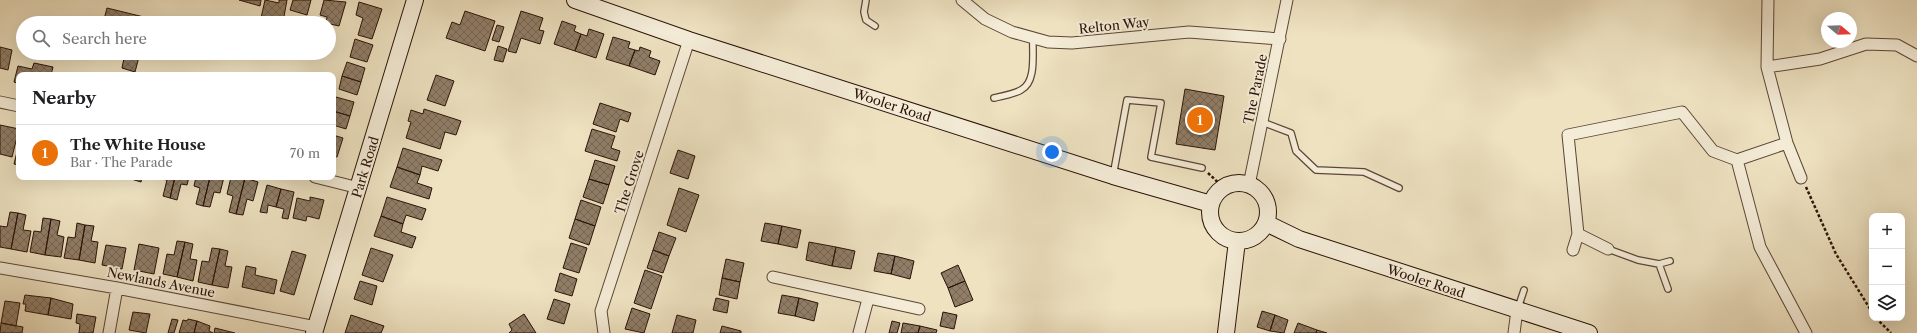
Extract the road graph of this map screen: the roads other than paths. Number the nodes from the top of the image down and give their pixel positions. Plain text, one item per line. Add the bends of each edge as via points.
1 (415, 0) edge
2 (575, 0) edge
3 (866, 0) edge
4 (962, 0) edge
5 (1287, 0) edge
6 (1768, 0) edge
7 (875, 26) dead end
8 (1033, 38) junction
9 (1280, 39) junction
10 (689, 40) junction
11 (1917, 56) edge
12 (1767, 67) junction
13 (994, 98) dead end
14 (0, 102) edge
15 (16, 105) edge
16 (1262, 122) junction
17 (1787, 143) junction
18 (1737, 160) junction
19 (1202, 168) road end
20 (1113, 176) junction
21 (1801, 178) road end
22 (327, 180) edge
23 (1249, 184) junction
24 (359, 188) junction
25 (1399, 188) dead end
26 (1211, 204) junction
27 (1266, 223) junction
28 (1578, 234) junction
29 (1237, 241) junction
30 (1608, 249) joint
31 (1573, 250) dead end
32 (1670, 261) dead end
33 (1659, 264) junction
34 (0, 268) edge
35 (773, 277) dead end
36 (117, 288) junction
37 (1668, 288) dead end
38 (1524, 290) dead end
39 (868, 299) junction
40 (919, 309) dead end
41 (1517, 310) junction
42 (315, 330) edge
43 (1583, 332) edge
44 (109, 333) edge
45 (604, 333) edge
46 (858, 333) edge
47 (1226, 333) edge
48 (1514, 333) edge
49 (1806, 333) edge

1 - 24 street, Park Road
2 - 10 street, Wooler Road
3 - 7 lane via 866,20
4 - 8 street, Relton Way via 985,19 1012,32
5 - 9 street, The Parade
6 - 12 street
8 - 9 street, Relton Way via 1048,42 1072,43 1189,32
8 - 13 lane via 1029,83 1020,91
9 - 16 street, The Parade
10 - 20 street, Wooler Road
10 - 45 street, The Grove via 601,311
11 - 12 street via 1897,44 1866,44 1820,60
12 - 17 street
14 - 15 street
16 - 23 street, The Parade
16 - 25 lane via 1291,133 1296,151 1316,170 1364,172
17 - 18 street
17 - 21 street
18 - 28 street via 1713,151 1682,112 1568,135
18 - 49 street via 1760,247
19 - 20 lane via 1151,157 1161,103 1127,100
20 - 26 street, Wooler Road
22 - 24 street
23 - 26 street via 1237,183 1224,187 1216,194
23 - 27 street via 1262,194 1267,204
24 - 42 street, Park Road
26 - 29 street via 1210,218 1214,227 1224,237
27 - 29 street via 1258,234 1250,239
27 - 41 street, Wooler Road via 1299,239
28 - 30 street
28 - 31 street
29 - 47 street
30 - 33 lane via 1638,260
32 - 33 lane
33 - 37 lane
34 - 36 street, Newlands Avenue
35 - 39 street
36 - 42 street, Newlands Avenue
36 - 44 street
38 - 41 lane
39 - 40 street
39 - 46 street
41 - 43 street, Wooler Road
41 - 48 street

